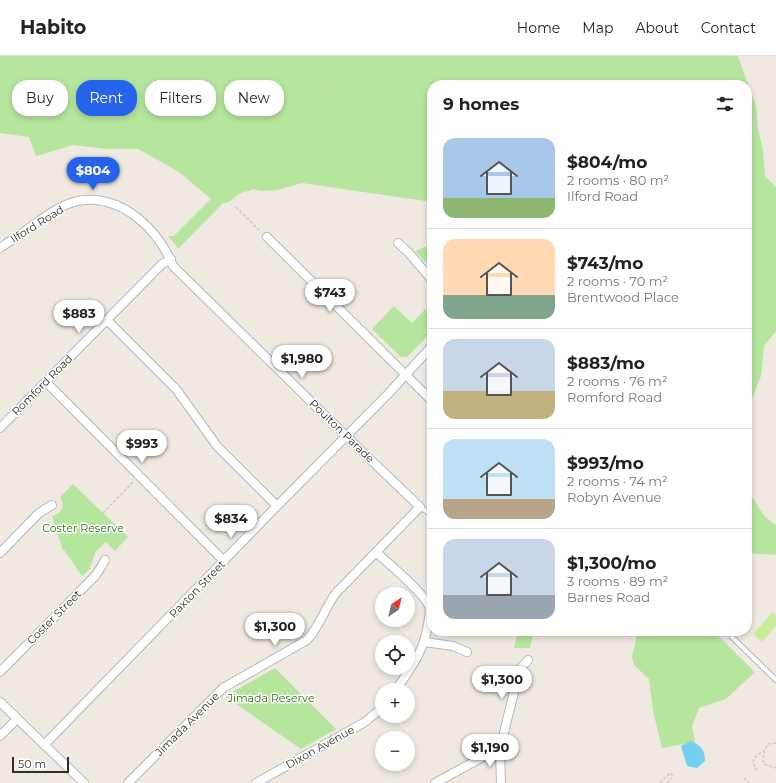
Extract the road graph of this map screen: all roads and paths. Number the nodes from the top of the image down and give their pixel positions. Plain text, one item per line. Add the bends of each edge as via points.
1 (363, 56) edge
2 (320, 99) dead end
3 (236, 207) dead end
4 (267, 237) joint
5 (398, 243) dead end
6 (0, 248) edge
7 (171, 259) junction
8 (427, 274) edge
9 (107, 320) junction
10 (427, 352) edge
11 (406, 375) junction
12 (46, 382) junction
13 (427, 396) edge
14 (0, 428) edge
15 (346, 436) junction
16 (140, 476) junction
17 (52, 505) dead end
18 (277, 506) junction
19 (420, 507) junction
20 (427, 512) edge
21 (103, 513) dead end
22 (0, 553) edge
23 (377, 553) junction
24 (105, 560) dead end
25 (224, 561) junction
26 (427, 602) edge
27 (427, 630) edge
28 (732, 636) dead end
29 (425, 642) junction
30 (467, 652) dead end
31 (528, 660) dead end
32 (0, 672) edge
33 (776, 680) edge
34 (400, 683) edge
35 (0, 702) edge
36 (375, 714) edge
37 (17, 719) junction
38 (0, 736) edge
39 (776, 743) edge
40 (44, 745) junction
41 (764, 751) junction
42 (500, 752) junction
43 (776, 768) edge
44 (755, 770) dead end
45 (744, 778) dead end
46 (84, 783) edge
47 (128, 783) edge
48 (256, 783) edge
49 (435, 783) edge
50 (501, 783) edge
51 (660, 783) edge
52 (667, 783) edge
53 (749, 783) edge

1 - 2 path
3 - 4 path
4 - 11 street
5 - 8 street
6 - 7 street, Ilford Road via 63,207 83,200 109,202 128,211 146,225 164,245
7 - 9 street, Romford Road via 162,264
7 - 15 street, Poulton Parade via 173,266
9 - 12 street, Romford Road
9 - 18 street via 176,389 217,446
10 - 11 street, Paxton Street
11 - 13 street
11 - 15 street, Paxton Street
12 - 14 street, Romford Road
12 - 16 street
15 - 18 street, Paxton Street
15 - 19 street, Poulton Parade
16 - 21 path
16 - 25 street
17 - 22 street via 39,513
18 - 25 street, Paxton Street
19 - 20 lane, Poulton Parade
19 - 23 street, Jimada Avenue
23 - 26 street
23 - 47 street, Jimada Avenue via 336,594 307,640 223,688
24 - 32 street, Coster Street via 96,575
25 - 40 street, Paxton Street
27 - 29 street
28 - 33 lane
29 - 30 street via 453,646
29 - 34 street
31 - 42 street via 520,669
35 - 37 street
36 - 48 street, Dixon Avenue via 365,722
37 - 38 street
37 - 40 street
39 - 41 path via 768,744
40 - 46 street
41 - 43 path via 763,762
41 - 44 path via 753,760 757,769
42 - 49 street via 483,757
42 - 50 street
45 - 53 path
51 - 52 path via 670,773 674,776

